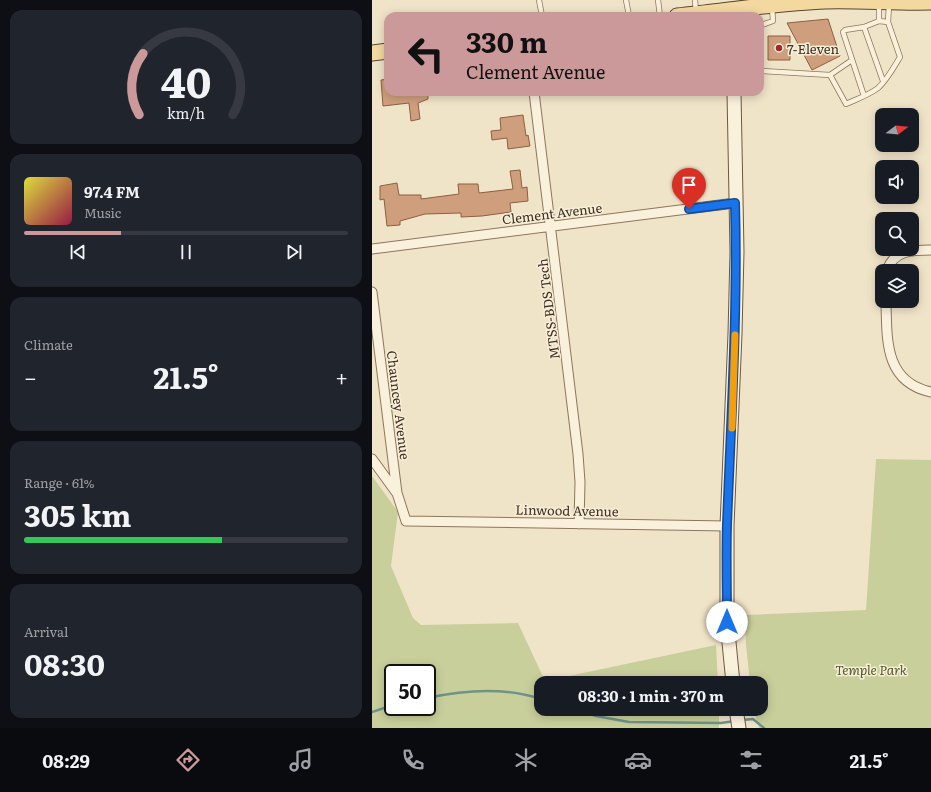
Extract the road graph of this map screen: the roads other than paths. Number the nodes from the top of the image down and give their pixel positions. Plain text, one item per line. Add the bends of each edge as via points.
1 (539, 0) edge
2 (626, 0) edge
3 (658, 0) edge
4 (861, 0) edge
5 (813, 1) edge
6 (884, 1) edge
7 (931, 2) edge
8 (772, 6) junction
9 (696, 7) edge
10 (733, 9) edge
11 (541, 12) edge
12 (628, 12) edge
13 (660, 12) edge
14 (685, 12) edge
15 (879, 21) junction
16 (888, 22) junction
17 (764, 24) edge
18 (864, 27) junction
19 (384, 52) edge
20 (372, 53) edge
21 (852, 60) junction
22 (764, 71) edge
23 (830, 74) junction
24 (883, 81) junction
25 (535, 96) edge
26 (734, 96) edge
27 (864, 96) junction
28 (735, 203) junction
29 (551, 227) junction
30 (372, 249) edge
31 (931, 250) edge
32 (890, 264) edge
33 (372, 292) edge
34 (886, 308) edge
35 (931, 392) edge
36 (372, 459) edge
37 (397, 493) junction
38 (406, 521) joint
39 (579, 524) junction
40 (727, 526) junction
41 (732, 676) edge
42 (737, 716) edge
43 (739, 728) edge

1 - 11 lane
2 - 12 lane
3 - 13 lane
4 - 5 main road
4 - 6 main road
5 - 8 main road
6 - 7 main road
6 - 15 lane
6 - 16 lane
8 - 10 main road
8 - 17 lane via 773,21
9 - 10 main road
9 - 14 main road
15 - 16 lane
15 - 18 lane
16 - 24 lane via 900,57
18 - 21 lane via 843,32
18 - 24 lane
19 - 20 main road
21 - 23 lane
21 - 27 lane
22 - 23 lane
23 - 27 lane via 846,104
24 - 27 lane via 878,88
25 - 29 street, MTSS-BDS Tech
26 - 28 main road
28 - 29 street, Clement Avenue
28 - 40 main road via 736,334
29 - 30 street, Clement Avenue
29 - 39 street, MTSS-BDS Tech via 578,454
31 - 32 street via 903,252
33 - 37 street, Chauncey Avenue
34 - 35 street via 887,342 893,362 907,380
36 - 37 street
37 - 38 street, Chauncey Avenue
38 - 39 street, Linwood Avenue
39 - 40 street, Linwood Avenue
40 - 41 main road via 727,622
42 - 43 main road

